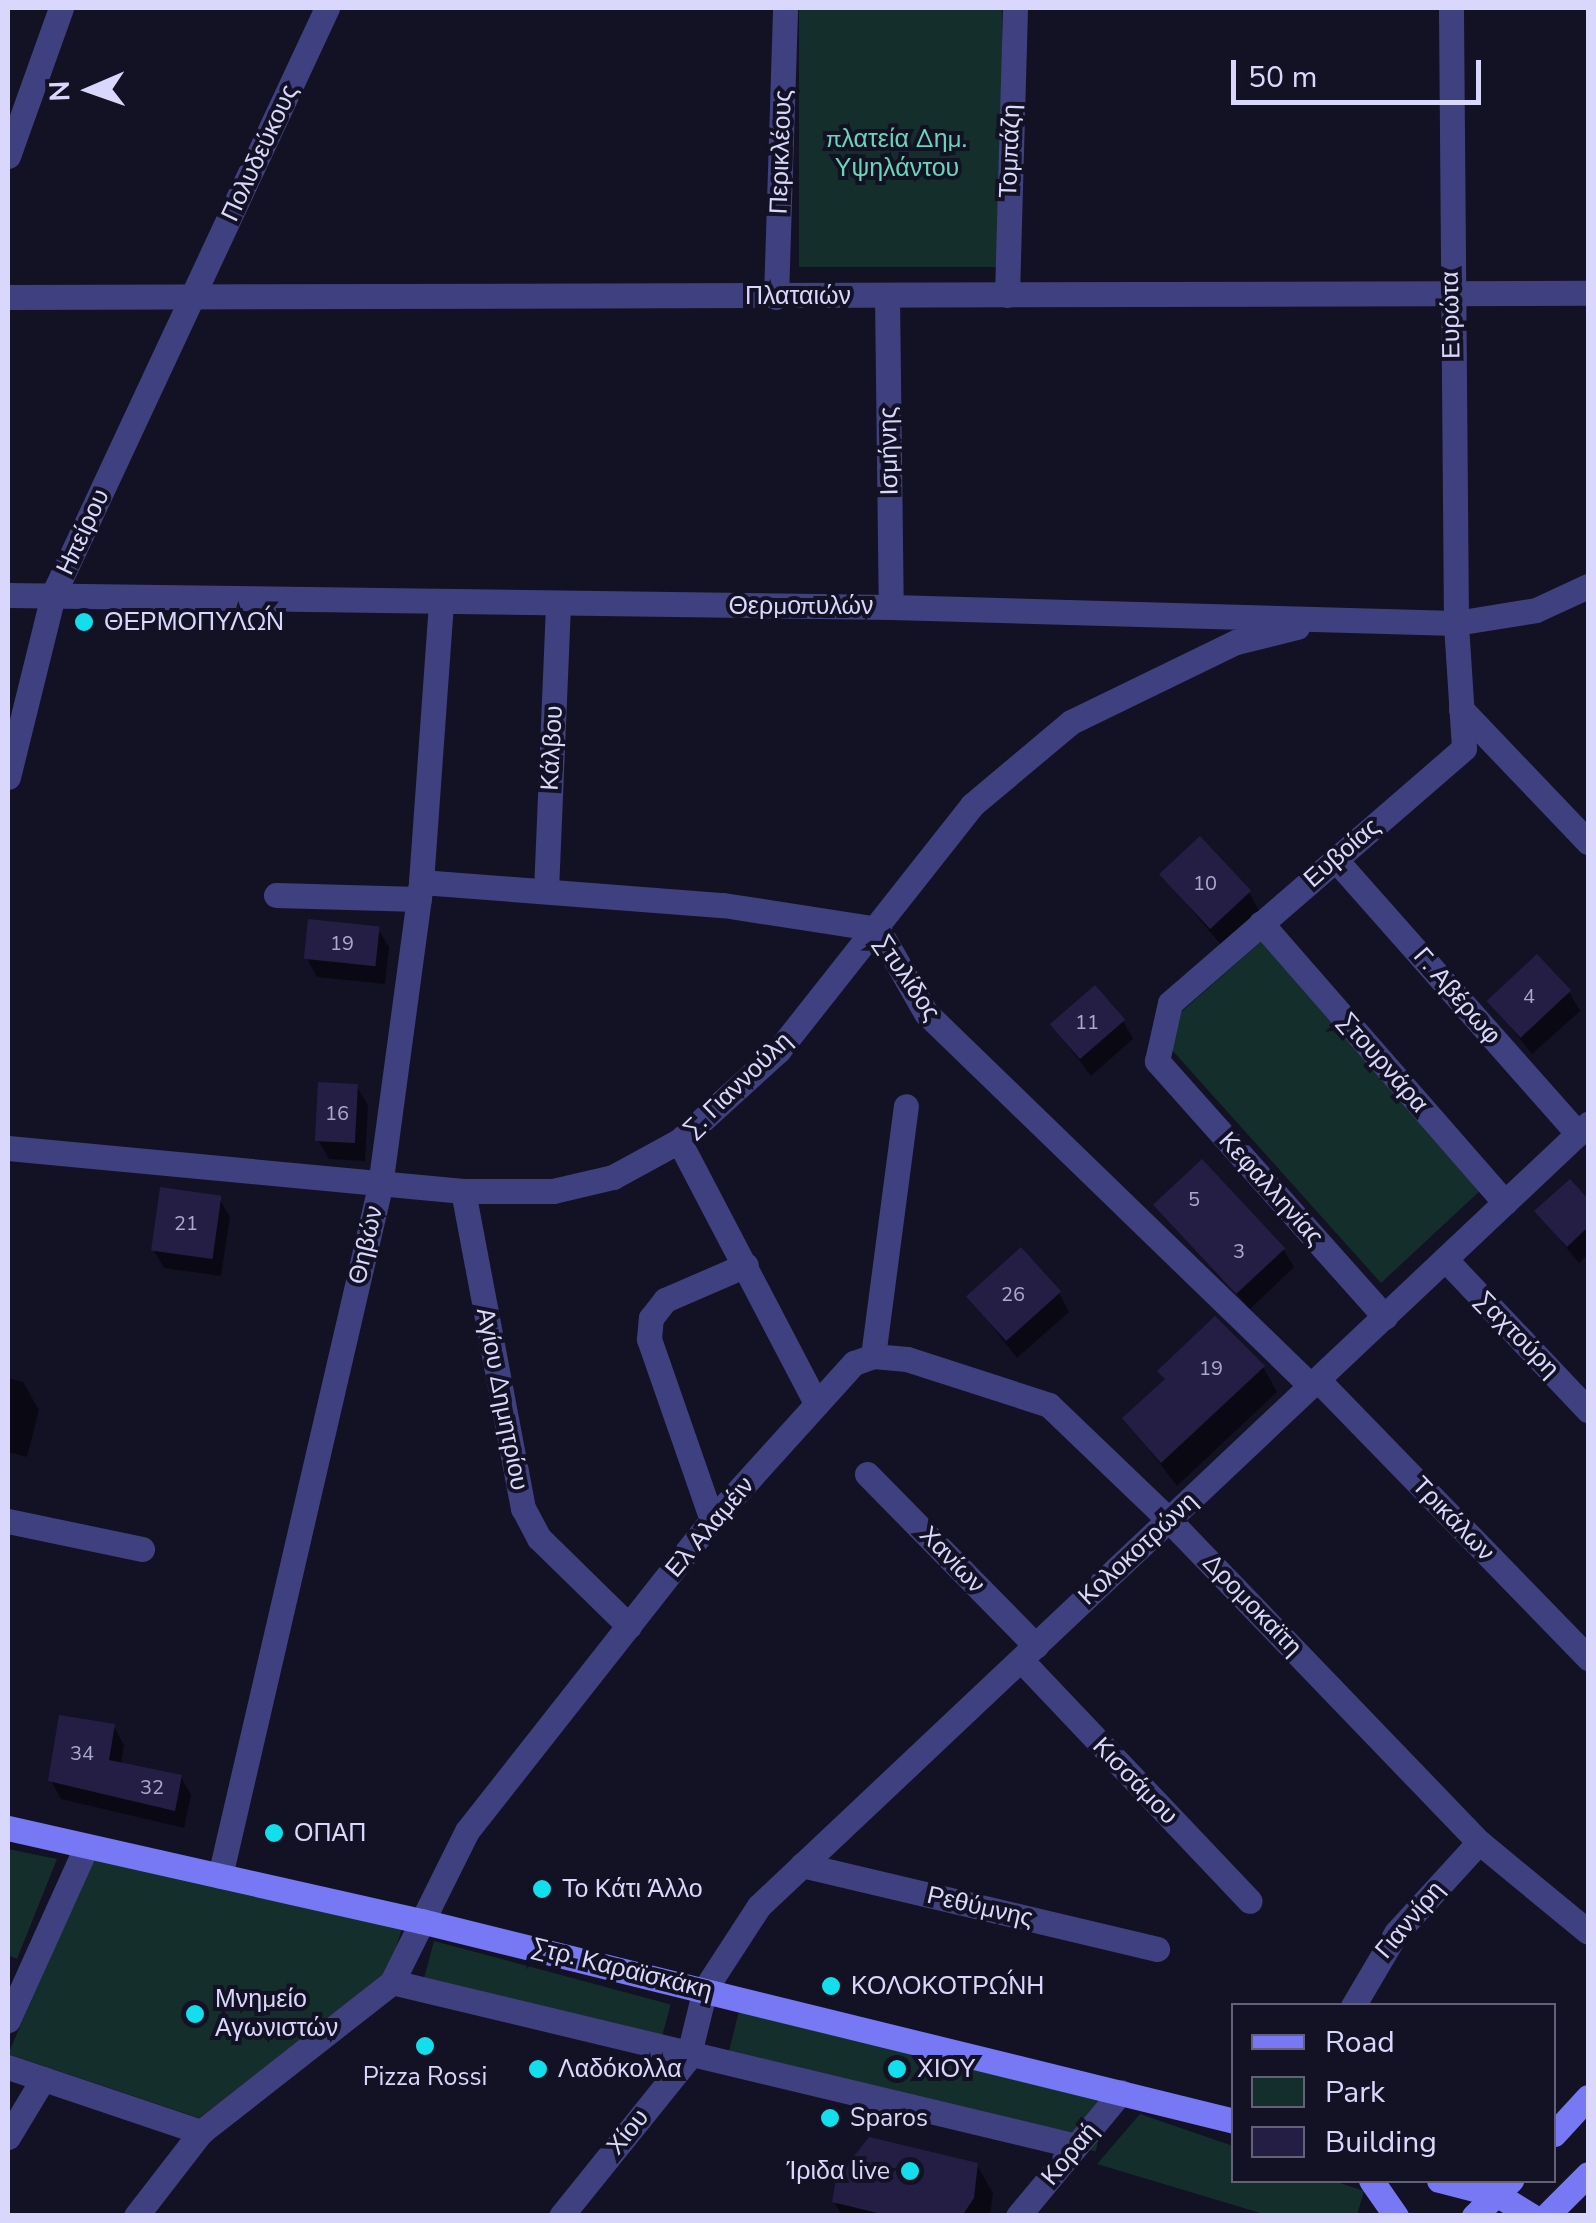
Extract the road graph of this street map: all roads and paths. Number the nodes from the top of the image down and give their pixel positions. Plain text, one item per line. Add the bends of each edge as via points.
1 (61, 8) edge
2 (327, 8) edge
3 (785, 8) edge
4 (1014, 8) edge
5 (1451, 8) edge
6 (18, 90) edge
7 (8, 156) edge
8 (1588, 293) edge
9 (1451, 294) junction
10 (1007, 295) junction
11 (776, 296) junction
12 (887, 296) junction
13 (8, 297) edge
14 (193, 299) junction
15 (1588, 586) edge
16 (8, 595) edge
17 (53, 595) junction
18 (441, 602) junction
19 (558, 604) junction
20 (892, 607) junction
21 (1321, 621) junction
22 (1456, 622) junction
23 (1461, 709) junction
24 (8, 776) edge
25 (1588, 842) edge
26 (1336, 859) junction
27 (420, 891) junction
28 (546, 891) junction
29 (276, 895) dead end
30 (1261, 924) junction
31 (878, 929) junction
32 (1157, 1060) joint
33 (906, 1106) dead end
34 (1584, 1129) edge
35 (680, 1141) junction
36 (8, 1148) edge
37 (380, 1186) junction
38 (463, 1191) junction
39 (1505, 1203) junction
40 (1446, 1260) junction
41 (746, 1265) junction
42 (1385, 1317) junction
43 (873, 1356) junction
44 (1315, 1383) junction
45 (816, 1403) junction
46 (1588, 1410) edge
47 (868, 1474) dead end
48 (712, 1520) junction
49 (1170, 1520) junction
50 (8, 1521) edge
51 (142, 1549) dead end
52 (629, 1626) junction
53 (1028, 1653) junction
54 (1588, 1658) edge
55 (8, 1828) edge
56 (1479, 1842) junction
57 (86, 1847) junction
58 (802, 1864) junction
59 (220, 1876) junction
60 (1250, 1902) dead end
61 (421, 1921) junction
62 (1588, 1932) edge
63 (1157, 1949) dead end
64 (392, 1982) junction
65 (705, 1989) junction
66 (1355, 2003) edge
67 (8, 2020) edge
68 (688, 2058) junction
69 (8, 2066) edge
70 (43, 2079) junction
71 (1122, 2092) junction
72 (1588, 2097) edge
73 (1231, 2120) edge
74 (201, 2132) junction
75 (1556, 2132) edge
76 (8, 2136) edge
77 (1076, 2146) junction
78 (1588, 2174) edge
79 (1373, 2183) edge
80 (1464, 2183) edge
81 (1505, 2188) edge
82 (136, 2216) edge
83 (561, 2216) edge
84 (1018, 2216) edge
85 (1396, 2216) edge
86 (1474, 2216) edge
87 (1532, 2216) edge
88 (1546, 2216) edge

1 - 6 street
2 - 14 street, Πολυδεύκους
3 - 11 street, Περικλέους
4 - 10 street, Τομπάζη
5 - 9 street, Ευρώτα
6 - 7 street
8 - 9 street, Πλαταιών
9 - 10 street, Πλαταιών
9 - 22 street, Ευρώτα
10 - 12 street, Πλαταιών
11 - 12 street, Πλαταιών
11 - 14 street, Πλαταιών
12 - 20 street, Ισμήνης
13 - 14 street, Πλαταιών
14 - 17 street, Ηπείρου
15 - 22 street, Θερμοπυλών via 1536,610
16 - 17 street, Θερμοπυλών
17 - 18 street, Θερμοπυλών
17 - 24 street, Ηπείρου
18 - 19 street, Θερμοπυλών
18 - 27 street, Θηβών
19 - 20 street, Θερμοπυλών
19 - 28 street, Κάλβου
20 - 21 street, Θερμοπυλών
21 - 22 street, Θερμοπυλών
21 - 31 street, Σ. Γιαννούλη via 1236,642 1071,722 972,805
22 - 23 street, Ευβοίας
23 - 25 street
23 - 26 street, Ευβοίας via 1464,748
26 - 30 street, Ευβοίας
26 - 34 street, Γ. Αβέρωφ
27 - 28 street, Στυλίδος
27 - 29 street, Στυλίδος
27 - 37 street, Θηβών
28 - 31 street, Στυλίδος via 723,906
30 - 32 street, Ευβοίας via 1170,1003
30 - 39 street, Στουρνάρα
31 - 35 street, Σ. Γιαννούλη via 778,1050
31 - 44 street, Στυλίδος via 926,1014
32 - 42 street, Κεφαλληνίας
33 - 43 street
34 - 39 street, Κολοκοτρώνη
35 - 38 street, Σ. Γιαννούλη via 613,1177 554,1191
35 - 41 street
36 - 37 street, Σ. Γιαννούλη
37 - 38 street, Σ. Γιαννούλη
37 - 59 street, Θηβών
38 - 52 street, Αγίου Δημητρίου via 522,1508 539,1538
39 - 40 street, Κολοκοτρώνη
40 - 42 street, Κολοκοτρώνη
40 - 46 street, Σαχτούρη
41 - 45 street
41 - 48 street via 665,1300 651,1318 649,1340
42 - 44 street, Κολοκοτρώνη
43 - 45 street, Ελ Αλαμέιν via 854,1364
43 - 49 street, Δρομοκαϊτη via 907,1359 1049,1405
44 - 49 street, Κολοκοτρώνη
44 - 54 street, Τρικάλων
45 - 48 street, Ελ Αλαμέιν
47 - 53 street, Χανίων
48 - 52 street, Ελ Αλαμέιν
49 - 53 street, Κολοκοτρώνη
49 - 56 street, Δρομοκαϊτη
50 - 51 street
52 - 61 street, Ελ Αλαμέιν via 468,1831
53 - 58 street, Κολοκοτρώνη
53 - 60 street, Κισσάμου
55 - 57 main road, Στρ. Καραϊσκάκη
56 - 62 street, Δρομοκαϊτη
56 - 66 street, Γιαννίρη via 1386,1946
57 - 59 main road, Στρ. Καραϊσκάκη
57 - 67 street
58 - 63 street, Ρεθύμνης
58 - 65 street, Κολοκοτρώνη via 759,1906
59 - 61 main road, Στρ. Καραϊσκάκη
61 - 64 street, Ελ Αλαμέιν
61 - 65 main road, Στρ. Καραϊσκάκη
64 - 68 street
64 - 74 street
65 - 68 street, Χίου
65 - 71 main road, Στρ. Καραϊσκάκη
68 - 77 street
68 - 83 street, Χίου
69 - 70 street
70 - 74 street
70 - 76 street
71 - 73 main road, Στρ. Καραϊσκάκη
71 - 77 street, Κοραή
72 - 75 main road
74 - 82 street
77 - 84 street, Κοραή
78 - 88 main road
79 - 85 main road
80 - 81 main road
81 - 86 main road
81 - 87 main road

